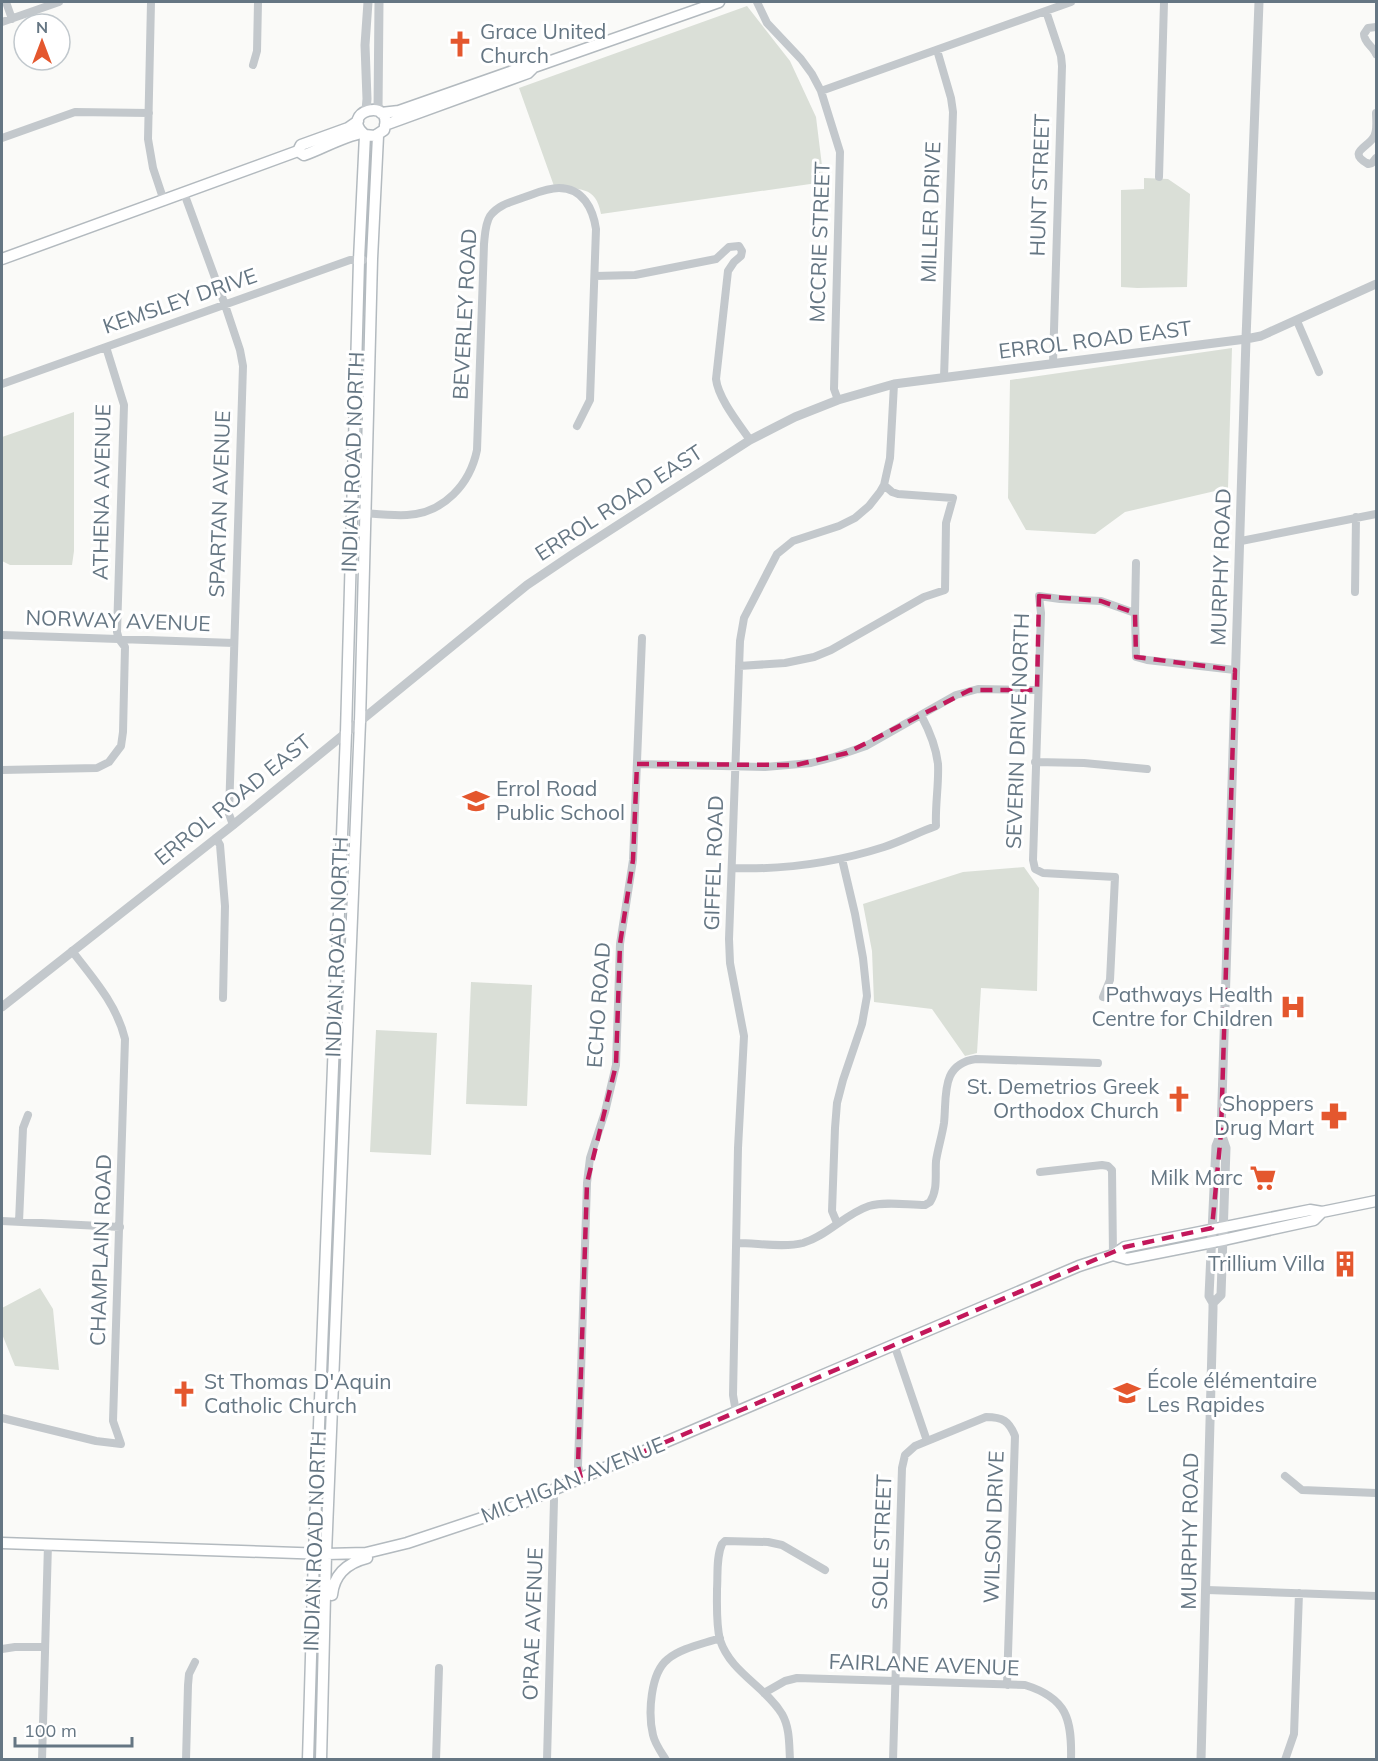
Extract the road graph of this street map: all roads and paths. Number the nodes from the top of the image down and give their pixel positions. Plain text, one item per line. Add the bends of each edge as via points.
1 (6, 2) edge
2 (59, 2) edge
3 (151, 2) edge
4 (258, 2) edge
5 (368, 2) edge
6 (379, 2) edge
7 (719, 2) edge
8 (757, 2) edge
9 (1071, 2) edge
10 (1164, 2) edge
11 (1259, 2) edge
12 (1046, 11) junction
13 (30, 12) edge
14 (12, 18) joint
15 (2, 22) edge
16 (1377, 27) edge
17 (936, 50) junction
18 (1377, 54) edge
19 (253, 65) dead end
20 (534, 67) junction
21 (821, 91) junction
22 (375, 111) junction
23 (148, 113) junction
24 (1377, 113) edge
25 (358, 122) junction
26 (385, 124) junction
27 (363, 134) junction
28 (378, 136) junction
29 (2, 138) edge
30 (298, 151) junction
31 (1377, 158) edge
32 (1159, 177) dead end
33 (184, 193) junction
34 (164, 201) junction
35 (2, 259) edge
36 (359, 260) junction
37 (372, 260) junction
38 (595, 276) junction
39 (1377, 284) edge
40 (225, 305) junction
41 (1297, 321) junction
42 (1246, 339) junction
43 (106, 347) junction
44 (1053, 363) junction
45 (1319, 372) dead end
46 (944, 377) junction
47 (2, 384) edge
48 (894, 384) junction
49 (838, 399) junction
50 (577, 426) dead end
51 (750, 440) junction
52 (884, 484) junction
53 (351, 512) junction
54 (364, 513) junction
55 (1377, 514) edge
56 (1356, 517) junction
57 (1241, 541) junction
58 (1136, 563) dead end
59 (1355, 592) dead end
60 (1134, 613) junction
61 (2, 635) edge
62 (642, 638) dead end
63 (119, 639) junction
64 (234, 644) junction
65 (738, 666) junction
66 (1235, 669) junction
67 (1037, 690) junction
68 (921, 715) junction
69 (360, 722) junction
70 (346, 733) junction
71 (1035, 762) junction
72 (637, 764) junction
73 (736, 766) junction
74 (1147, 769) dead end
75 (2, 770) edge
76 (233, 825) junction
77 (216, 838) junction
78 (842, 859) junction
79 (732, 868) junction
80 (72, 951) junction
81 (1103, 997) dead end
82 (223, 998) dead end
83 (2, 1007) edge
84 (1098, 1063) dead end
85 (28, 1115) dead end
86 (1221, 1133) junction
87 (1040, 1172) dead end
88 (1377, 1201) edge
89 (1322, 1212) junction
90 (2, 1221) edge
91 (19, 1222) junction
92 (837, 1223) junction
93 (120, 1227) junction
94 (1223, 1227) junction
95 (1212, 1228) junction
96 (1223, 1240) junction
97 (737, 1243) junction
98 (1211, 1243) junction
99 (1113, 1255) junction
100 (1213, 1303) junction
101 (894, 1344) junction
102 (736, 1412) junction
103 (2, 1418) edge
104 (927, 1442) junction
105 (1285, 1476) dead end
106 (581, 1478) junction
107 (553, 1490) junction
108 (1377, 1493) edge
109 (2, 1543) edge
110 (406, 1543) junction
111 (48, 1544) junction
112 (314, 1554) junction
113 (326, 1554) junction
114 (825, 1570) dead end
115 (1207, 1590) junction
116 (1299, 1593) junction
117 (1377, 1596) edge
118 (325, 1628) junction
119 (720, 1638) junction
120 (45, 1647) junction
121 (2, 1649) edge
122 (195, 1662) dead end
123 (439, 1668) dead end
124 (894, 1682) junction
125 (1007, 1685) junction
126 (764, 1693) junction
127 (42, 1760) edge
128 (186, 1760) edge
129 (308, 1760) edge
130 (321, 1760) edge
131 (436, 1760) edge
132 (547, 1760) edge
133 (666, 1760) edge
134 (790, 1760) edge
135 (892, 1760) edge
136 (1071, 1760) edge
137 (1201, 1760) edge
138 (1285, 1760) edge

1 - 14 street
2 - 13 street
3 - 23 street
4 - 19 street
5 - 22 street via 367,99
6 - 22 street
7 - 20 main road
8 - 21 street, MCCRIE STREET via 767,23 801,59
9 - 12 street
10 - 32 street
11 - 42 street, MURPHY ROAD
12 - 17 street
12 - 44 street, HUNT STREET via 1062,66
14 - 15 street
16 - 18 street via 1365,30 1364,38
17 - 21 street
17 - 46 street, MILLER DRIVE via 952,112
20 - 22 main road via 524,67 399,111
20 - 26 main road via 528,73
21 - 49 street, MCCRIE STREET via 840,152 834,389
22 - 25 main road via 360,115
22 - 26 main road via 384,116
23 - 29 street via 75,112
23 - 34 street via 150,154
24 - 31 street via 1375,135 1359,153 1368,164
25 - 27 main road, INDIAN ROAD NORTH
25 - 30 main road via 302,145
26 - 28 main road, INDIAN ROAD NORTH
27 - 28 main road
27 - 30 main road via 304,155
27 - 36 main road, INDIAN ROAD NORTH
28 - 37 main road, INDIAN ROAD NORTH
30 - 33 main road
33 - 34 main road
33 - 40 street, SPARTAN AVENUE
34 - 35 main road
36 - 37 street, KEMSLEY DRIVE
36 - 40 street, KEMSLEY DRIVE
36 - 53 main road, INDIAN ROAD NORTH
37 - 54 main road, INDIAN ROAD NORTH
38 - 50 street, BEVERLEY ROAD via 591,400
38 - 51 street via 635,275 716,260 729,247 739,246 741,256 728,272 716,379 724,400
38 - 54 street, BEVERLEY ROAD via 594,215 577,194 565,188 552,189 505,204 492,214 484,244 477,441 472,467 455,493 429,510 408,515
39 - 41 street, ERROL ROAD EAST
40 - 43 street, KEMSLEY DRIVE
40 - 64 street, SPARTAN AVENUE via 243,366
41 - 42 street, ERROL ROAD EAST
41 - 45 street
42 - 44 street, ERROL ROAD EAST
42 - 57 street, MURPHY ROAD
43 - 47 street, KEMSLEY DRIVE
43 - 63 street, ATHENA AVENUE via 124,405
44 - 46 street, ERROL ROAD EAST
46 - 48 street, ERROL ROAD EAST
48 - 49 street, ERROL ROAD EAST
48 - 52 street, GIFFEL ROAD via 890,458
49 - 51 street, ERROL ROAD EAST
51 - 69 street, ERROL ROAD EAST via 527,585
52 - 65 street, GIFFEL ROAD via 855,519 793,541 777,554 744,618
52 - 65 street via 898,494 952,498 946,523 945,590 924,597 814,657
53 - 54 street, BEVERLEY ROAD
53 - 70 main road, INDIAN ROAD NORTH
54 - 69 main road, INDIAN ROAD NORTH
55 - 56 street
56 - 57 street
56 - 59 street
57 - 66 street, MURPHY ROAD
58 - 60 street
60 - 66 street via 1137,657
60 - 67 street, SEVERIN DRIVE NORTH via 1101,601 1039,596
61 - 63 street, NORWAY AVENUE
62 - 72 street, ECHO ROAD
63 - 64 street, NORWAY AVENUE
63 - 75 street, ATHENA AVENUE via 125,647 123,732 121,746 109,762 97,768
64 - 76 street, SPARTAN AVENUE via 229,814
65 - 73 street, GIFFEL ROAD
66 - 86 street, MURPHY ROAD
67 - 68 street via 978,688 956,695
67 - 71 street, SEVERIN DRIVE NORTH
68 - 73 street via 866,746 834,757 788,766
68 - 78 street via 938,766 936,826
69 - 70 street, ERROL ROAD EAST
69 - 113 main road, INDIAN ROAD NORTH
70 - 76 street, ERROL ROAD EAST
70 - 112 main road, INDIAN ROAD NORTH
71 - 74 street
71 - 81 street, SEVERIN DRIVE NORTH via 1035,869 1047,874 1115,877 1110,980
72 - 73 street
72 - 106 street, ECHO ROAD via 633,860 620,944 616,1065 587,1183 578,1466
73 - 79 street, GIFFEL ROAD
76 - 77 street, ERROL ROAD EAST
77 - 80 street, ERROL ROAD EAST
77 - 82 street via 220,845 225,906
78 - 79 street via 788,867
78 - 92 street via 867,996 837,1103 832,1211
79 - 97 street, GIFFEL ROAD via 730,963 744,1036
80 - 83 street, ERROL ROAD EAST
80 - 93 street, CHAMPLAIN ROAD via 111,1003 125,1039
84 - 92 street via 976,1059 957,1066 948,1080 935,1191 930,1202 871,1205
85 - 91 street via 23,1128
86 - 94 street, MURPHY ROAD via 1226,1148
86 - 95 street, MURPHY ROAD via 1216,1146
87 - 99 street via 1102,1165 1112,1170
88 - 89 main road, MICHIGAN AVENUE
89 - 94 main road, MICHIGAN AVENUE via 1310,1210
89 - 96 main road, MICHIGAN AVENUE via 1314,1220
90 - 91 street
91 - 93 street
92 - 97 street via 801,1243
93 - 103 street, CHAMPLAIN ROAD via 113,1421 121,1444
94 - 95 main road, MICHIGAN AVENUE
94 - 96 street, MURPHY ROAD
95 - 98 street, MURPHY ROAD
95 - 99 main road, MICHIGAN AVENUE via 1125,1247
96 - 98 main road, MICHIGAN AVENUE
96 - 100 street, MURPHY ROAD via 1221,1295
97 - 102 street, GIFFEL ROAD via 733,1395
98 - 99 main road, MICHIGAN AVENUE via 1127,1259
98 - 100 street, MURPHY ROAD via 1209,1296
99 - 101 main road, MICHIGAN AVENUE
100 - 115 street, MURPHY ROAD
101 - 102 main road, MICHIGAN AVENUE
101 - 104 street
102 - 106 main road, MICHIGAN AVENUE
104 - 124 street, SOLE STREET via 909,1450 902,1468
104 - 125 street, WILSON DRIVE via 986,1418 1005,1421 1015,1436
105 - 108 street via 1302,1490
106 - 107 main road, MICHIGAN AVENUE
107 - 110 main road, MICHIGAN AVENUE
107 - 132 street, O'RAE AVENUE
109 - 111 main road, MICHIGAN AVENUE
110 - 113 main road, MICHIGAN AVENUE via 360,1554
110 - 118 main road via 344,1568 334,1582
111 - 112 main road, MICHIGAN AVENUE
111 - 120 street
112 - 113 main road, MICHIGAN AVENUE
112 - 129 main road, INDIAN ROAD NORTH
113 - 118 main road, INDIAN ROAD NORTH
114 - 119 street via 789,1547 775,1543 730,1540 722,1544 717,1597
115 - 116 street
115 - 137 street, MURPHY ROAD
116 - 117 street
116 - 138 street via 1294,1734
118 - 130 main road, INDIAN ROAD NORTH
119 - 126 street via 734,1665
119 - 133 street via 671,1657 658,1671 653,1686 652,1727 655,1742
120 - 121 street
120 - 127 street
122 - 128 street via 189,1674
123 - 131 street
124 - 125 street, FAIRLANE AVENUE
124 - 126 street, FAIRLANE AVENUE via 797,1678
124 - 135 street, SOLE STREET
125 - 136 street, FAIRLANE AVENUE via 1038,1689 1065,1712
126 - 134 street via 782,1714 788,1729

